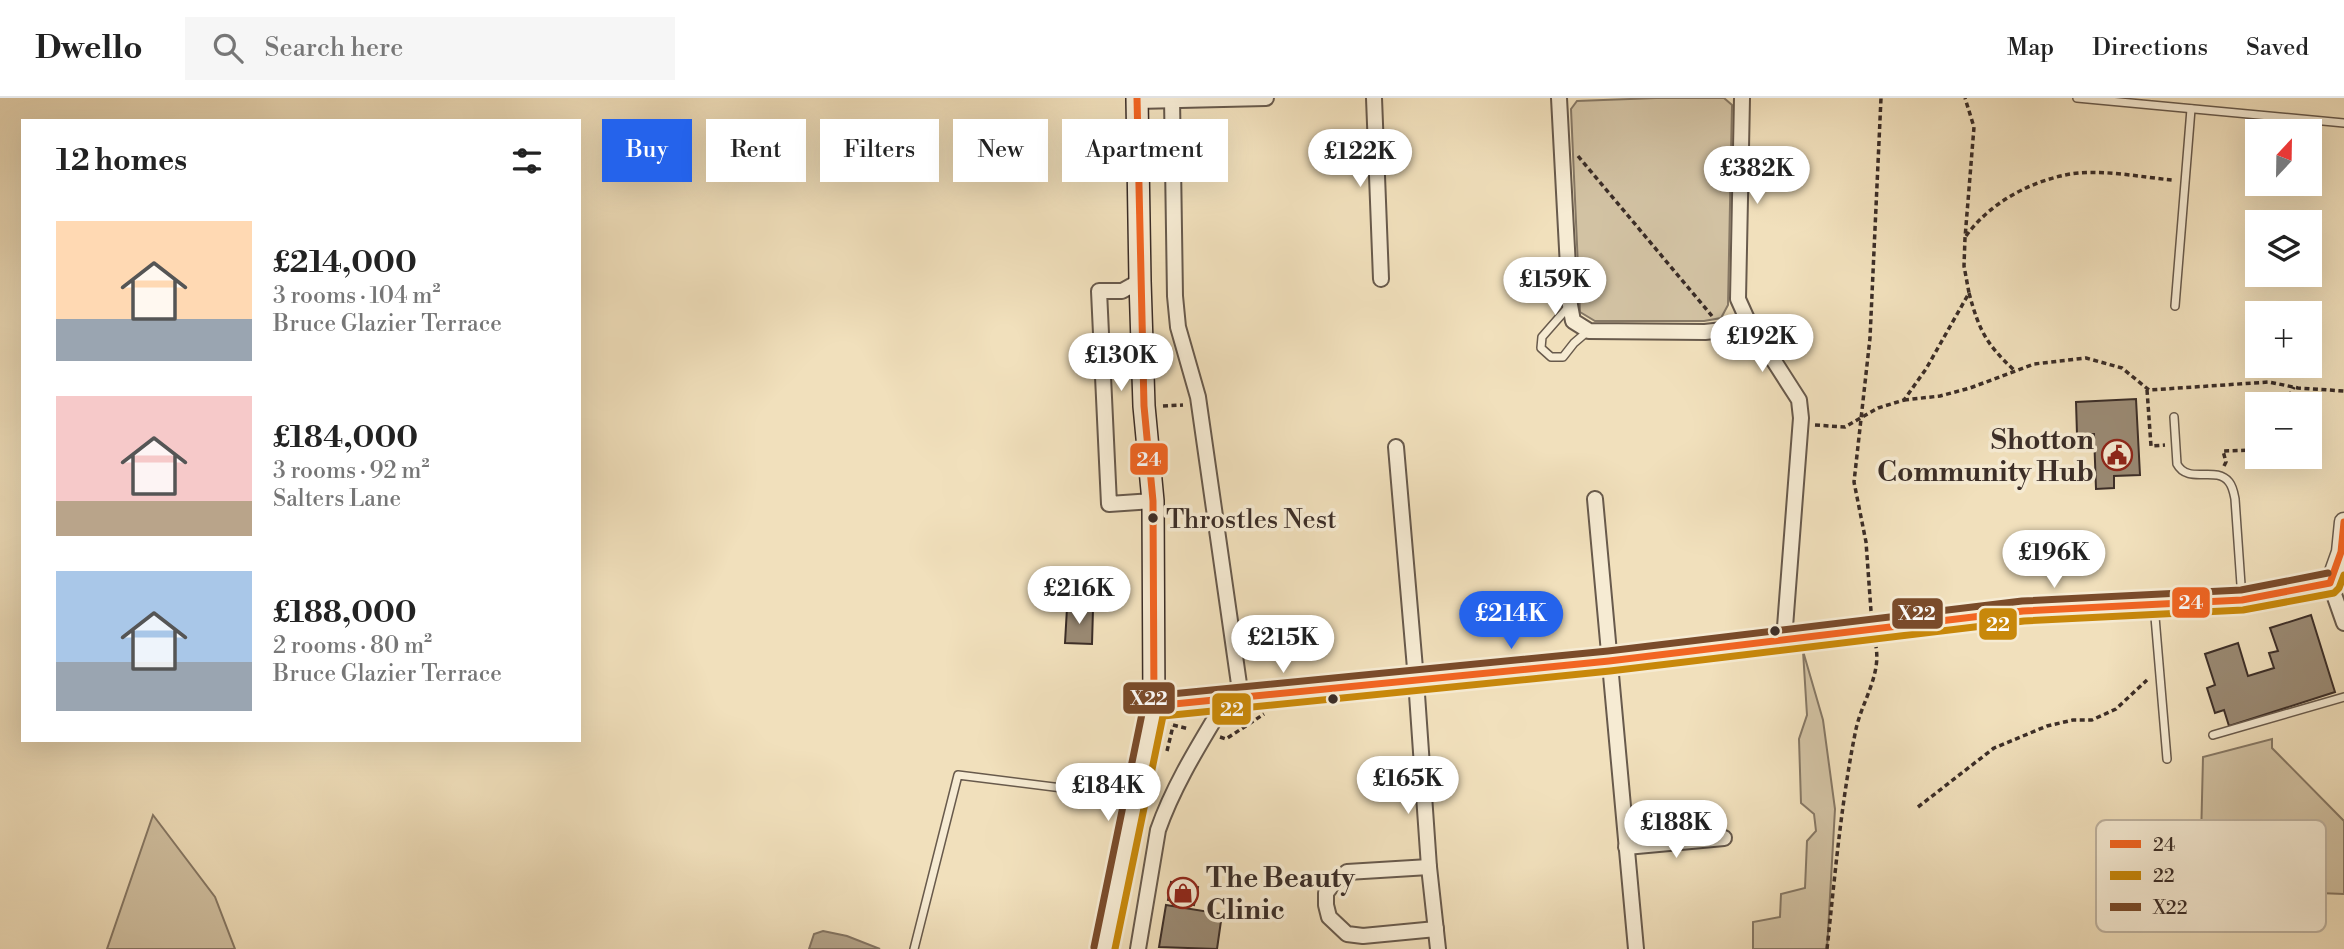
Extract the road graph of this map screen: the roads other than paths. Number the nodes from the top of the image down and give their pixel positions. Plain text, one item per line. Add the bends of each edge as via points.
1 (1266, 98) edge
2 (1374, 98) edge
3 (1559, 98) edge
4 (1742, 98) edge
5 (2077, 98) edge
6 (1172, 99) edge
7 (1137, 100) edge
8 (2192, 109) junction
9 (2344, 123) edge
10 (1381, 279) dead end
11 (1140, 281) junction
12 (1570, 305) junction
13 (2175, 306) dead end
14 (1747, 319) junction
15 (1589, 331) junction
16 (2174, 418) dead end
17 (1396, 447) dead end
18 (1595, 499) dead end
19 (1153, 501) junction
20 (2344, 522) edge
21 (2330, 583) junction
22 (2242, 600) junction
23 (2154, 604) junction
24 (2344, 623) edge
25 (1784, 640) junction
26 (1609, 661) junction
27 (1416, 680) junction
28 (2344, 697) edge
29 (1233, 699) junction
30 (1154, 706) junction
31 (2213, 735) dead end
32 (2166, 760) dead end
33 (1134, 797) junction
34 (1724, 838) dead end
35 (1626, 846) junction
36 (1429, 867) junction
37 (1436, 929) junction
38 (914, 949) edge
39 (1104, 949) edge
40 (1138, 949) edge
41 (1438, 949) edge
42 (1636, 949) edge

1 - 6 street
2 - 10 street
3 - 12 street
4 - 14 street via 1738,299
5 - 8 lane
6 - 7 street
6 - 29 street via 1178,327 1198,397
7 - 11 main road
8 - 9 lane
8 - 13 lane
11 - 19 main road
11 - 19 street via 1122,291 1099,291 1109,504
12 - 15 street via 1573,321
12 - 15 lane via 1542,337 1541,348 1551,357 1563,357
14 - 15 street via 1705,332
14 - 25 street via 1799,400
16 - 22 lane via 2177,464 2183,473 2220,477 2230,483
17 - 27 street
18 - 26 street
19 - 30 main road
20 - 21 street via 2341,551
21 - 22 street
21 - 24 street
22 - 23 street
23 - 25 street via 2023,611
23 - 32 lane
25 - 26 street
26 - 27 street
26 - 35 street
27 - 29 street
27 - 36 street
28 - 31 lane
29 - 30 street
29 - 40 street via 1207,733 1158,830
30 - 33 main road
33 - 38 lane via 958,775
33 - 39 main road
34 - 35 street
35 - 42 street
36 - 37 street
36 - 37 street via 1347,872 1326,893 1326,905 1329,917 1347,934
37 - 41 street

